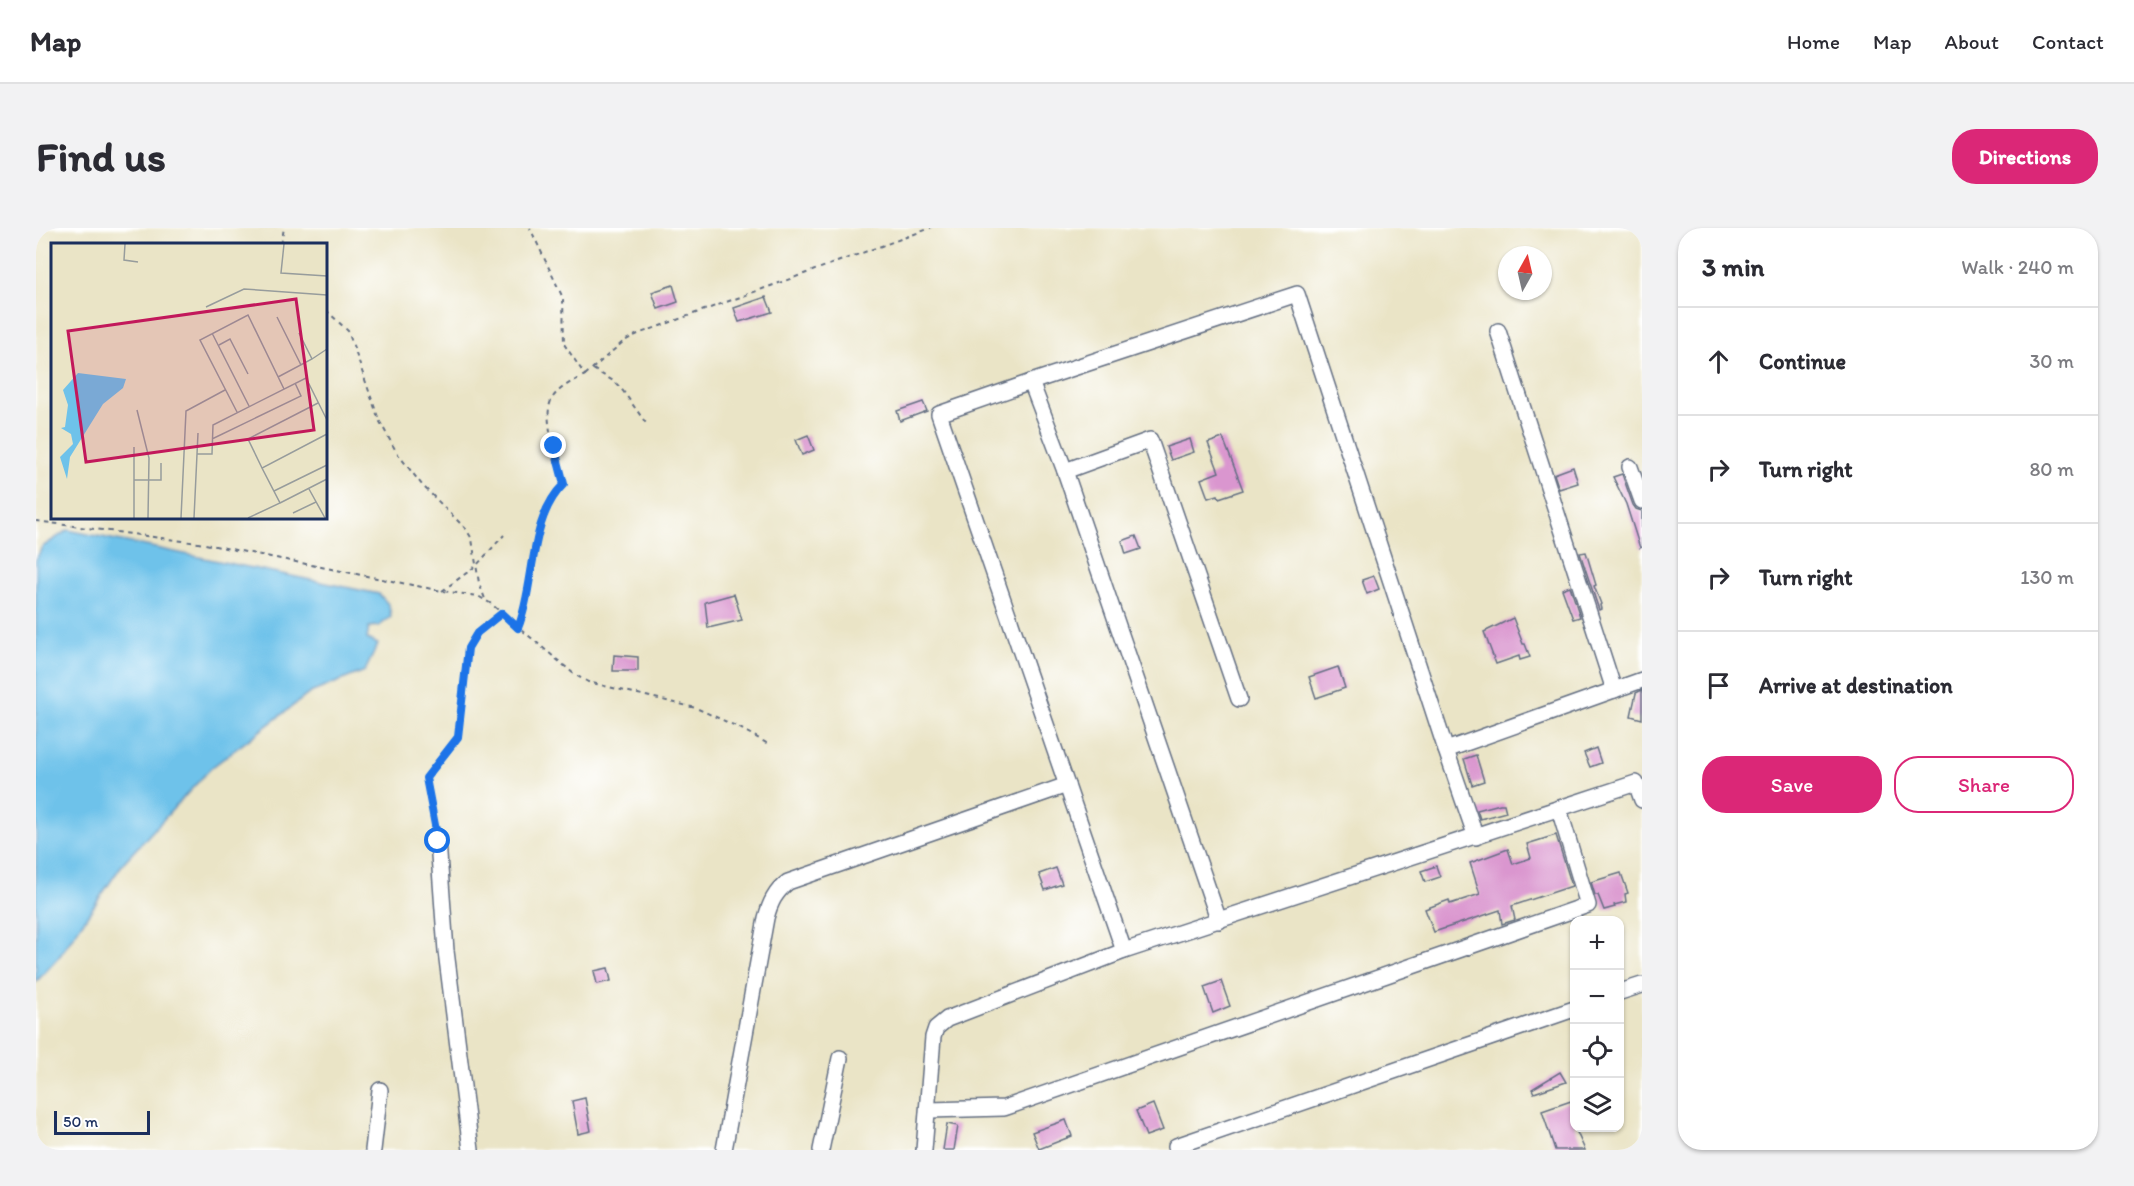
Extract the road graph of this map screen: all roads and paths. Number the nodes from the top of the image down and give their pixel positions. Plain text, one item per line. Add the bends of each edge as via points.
1 (284, 228) edge
2 (530, 228) edge
3 (931, 228) edge
4 (281, 243) edge
5 (327, 311) edge
6 (1498, 331) dead end
7 (593, 369) junction
8 (585, 375) junction
9 (1031, 382) junction
10 (648, 426) dead end
11 (1630, 467) dead end
12 (1065, 471) junction
13 (1642, 501) edge
14 (36, 521) edge
15 (504, 535) dead end
16 (476, 566) junction
17 (442, 591) junction
18 (485, 599) junction
19 (502, 613) junction
20 (518, 628) junction
21 (1642, 680) edge
22 (1614, 690) junction
23 (1239, 699) dead end
24 (770, 745) dead end
25 (1446, 750) junction
26 (1067, 785) junction
27 (1642, 800) edge
28 (1559, 808) junction
29 (1476, 837) junction
30 (438, 841) joint
31 (1219, 921) junction
32 (1124, 951) junction
33 (1642, 985) edge
34 (1624, 991) edge
35 (1570, 1011) edge
36 (840, 1058) dead end
37 (380, 1090) dead end
38 (929, 1110) junction
39 (1173, 1149) edge
40 (373, 1150) edge
41 (471, 1150) edge
42 (724, 1150) edge
43 (821, 1150) edge
44 (924, 1150) edge

1 - 4 path
2 - 8 path via 563,298 564,344
3 - 7 path via 638,334
5 - 16 path via 348,331 379,420 397,453 466,529 472,539
6 - 22 street
7 - 8 path
7 - 10 path via 624,391
8 - 20 path via 559,390 550,403 549,424 564,484 554,494 541,521
9 - 12 street
9 - 25 street via 1297,294
9 - 26 street via 939,414
11 - 13 street
12 - 23 street via 1150,440
12 - 31 street
14 - 17 path via 205,544
15 - 16 path
16 - 17 path
16 - 18 path
17 - 18 path
18 - 19 path
19 - 20 path
19 - 30 path via 472,639 458,737 426,778
20 - 24 path via 588,682 696,708
21 - 22 street
22 - 25 street
25 - 29 street
26 - 32 street
26 - 42 street via 782,887 766,918
27 - 28 street via 1636,783
28 - 29 street
28 - 38 street via 1588,905 1004,1108
29 - 31 street
30 - 41 street via 446,951
31 - 32 street
32 - 38 street via 943,1021 933,1037
33 - 34 street
35 - 39 street
36 - 43 street
37 - 40 street
38 - 44 street

